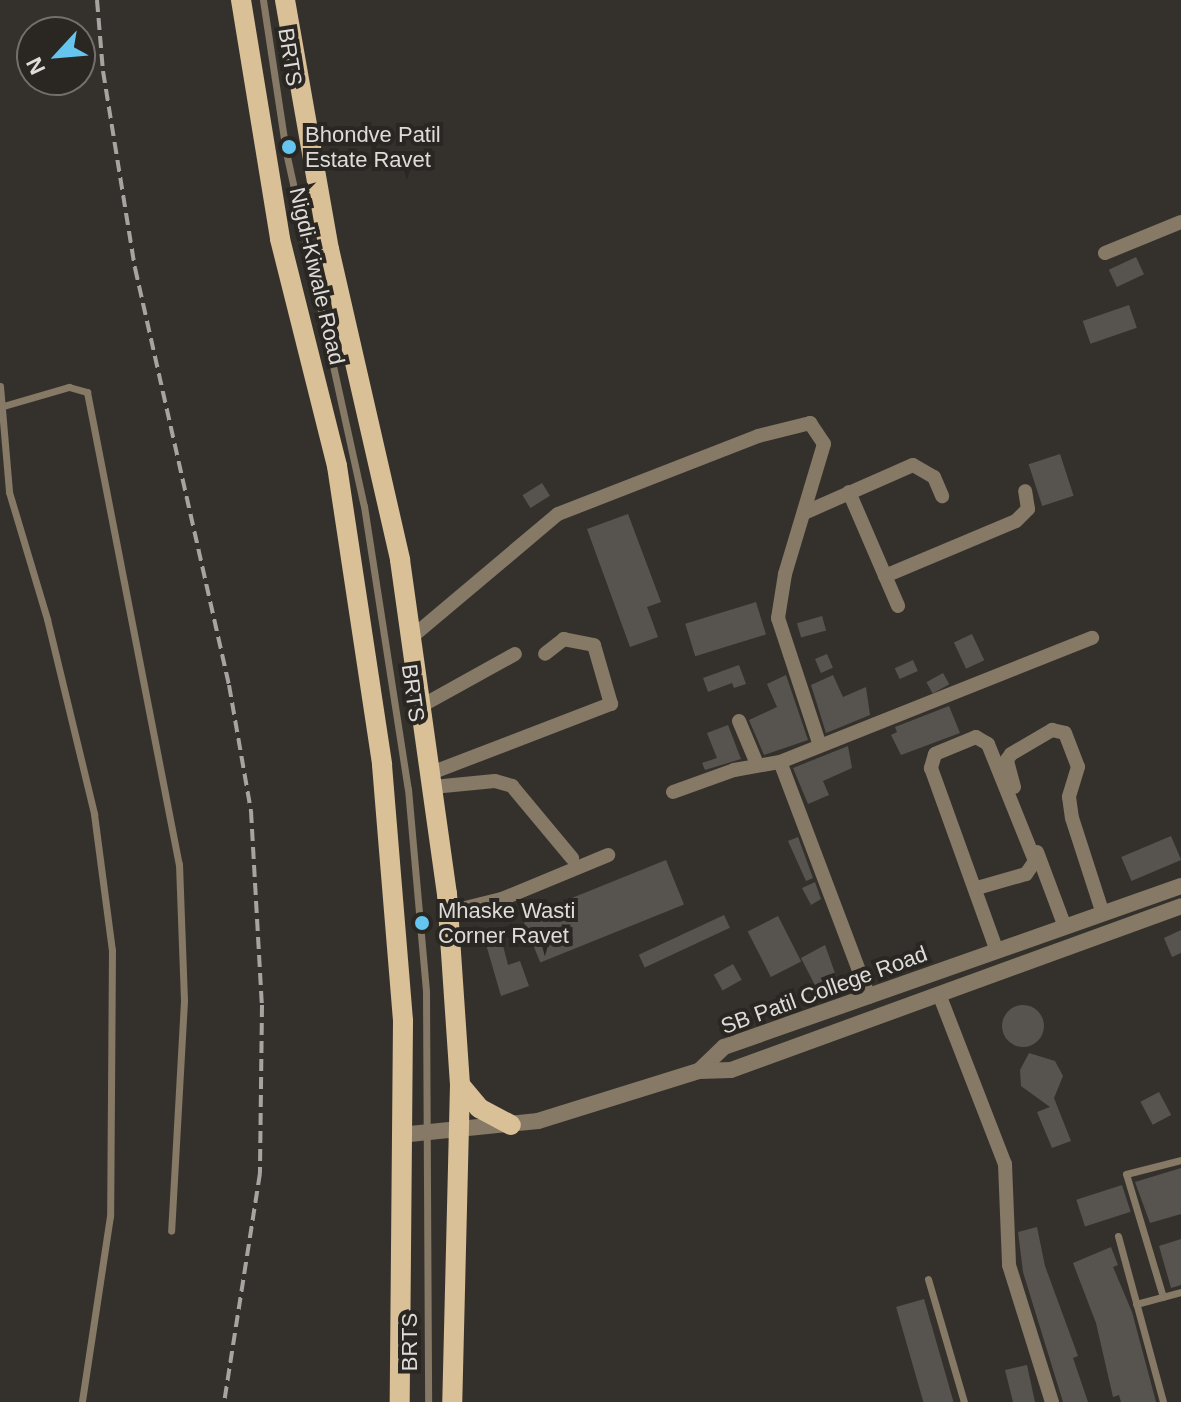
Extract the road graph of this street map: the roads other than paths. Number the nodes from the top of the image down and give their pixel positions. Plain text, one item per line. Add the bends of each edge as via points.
1 (241, 0) edge
2 (263, 0) edge
3 (285, 0) edge
4 (1181, 222) edge
5 (1105, 253) dead end
6 (0, 386) edge
7 (1, 406) edge
8 (1025, 491) dead end
9 (849, 492) junction
10 (942, 496) dead end
11 (804, 513) junction
12 (885, 576) junction
13 (898, 606) dead end
14 (413, 636) junction
15 (1092, 638) dead end
16 (515, 654) dead end
17 (545, 654) dead end
18 (423, 705) junction
19 (739, 721) dead end
20 (819, 743) junction
21 (780, 762) junction
22 (757, 764) junction
23 (432, 780) junction
24 (673, 792) dead end
25 (608, 855) dead end
26 (572, 858) dead end
27 (1181, 886) edge
28 (977, 888) junction
29 (1181, 906) edge
30 (449, 912) junction
31 (1103, 914) junction
32 (1065, 927) junction
33 (997, 951) junction
34 (939, 994) junction
35 (869, 997) junction
36 (699, 1071) junction
37 (460, 1085) junction
38 (511, 1125) junction
39 (460, 1132) junction
40 (428, 1134) junction
41 (400, 1135) junction
42 (1181, 1160) edge
43 (171, 1231) dead end
44 (1118, 1236) dead end
45 (928, 1279) dead end
46 (1181, 1292) edge
47 (1163, 1297) junction
48 (1136, 1304) junction
49 (82, 1402) edge
50 (400, 1402) edge
51 (428, 1402) edge
52 (452, 1402) edge
53 (964, 1402) edge
54 (1052, 1402) edge
55 (1163, 1402) edge

1 - 41 main road, Nigdi-Kiwale Road via 280,239 337,466 382,765 403,1021
2 - 40 lane, BRTS via 286,152 364,506 395,691 423,938
3 - 14 main road, Nigdi-Kiwale Road via 329,249
4 - 5 street
6 - 7 lane
7 - 43 lane via 69,387 87,392 179,864 184,1001
7 - 49 lane via 9,492 47,619 94,814 111,937 110,1216
8 - 12 street via 1028,509 1016,521
9 - 10 street via 913,465 934,477
9 - 11 street
9 - 12 street
11 - 14 street via 824,444 820,430 800,422 558,514
11 - 20 street via 778,618
12 - 13 street
14 - 18 main road, Nigdi-Kiwale Road
15 - 20 street
16 - 18 street
17 - 23 street via 564,639 594,645 611,704
18 - 23 main road, Nigdi-Kiwale Road
19 - 22 street
20 - 21 street
21 - 22 street
21 - 35 street
22 - 24 street
23 - 26 street via 512,786
23 - 30 main road, Nigdi-Kiwale Road
25 - 30 street via 502,899
27 - 31 street, SB Patil College Road
28 - 28 street via 931,759 976,737 988,744 1035,861 1026,874
28 - 33 street
29 - 34 street, SB Patil College Road
30 - 37 main road, Nigdi-Kiwale Road
31 - 32 street, SB Patil College Road
31 - 32 street via 1072,818 1075,754 1065,733 1052,730 1007,760
32 - 33 street, SB Patil College Road
33 - 35 street, SB Patil College Road
34 - 36 street, SB Patil College Road via 731,1070
34 - 54 street via 1005,1164 1009,1265
35 - 36 street, SB Patil College Road via 724,1047
36 - 38 street via 580,1110
37 - 38 main road via 479,1108
37 - 39 main road, Nigdi-Kiwale Road
38 - 39 street
39 - 40 street
39 - 52 main road, Nigdi-Kiwale Road
40 - 41 street
40 - 51 lane, BRTS
41 - 50 main road, Nigdi-Kiwale Road
42 - 47 lane via 1126,1174
44 - 48 lane
45 - 53 lane
46 - 47 lane
47 - 48 lane
48 - 55 lane

